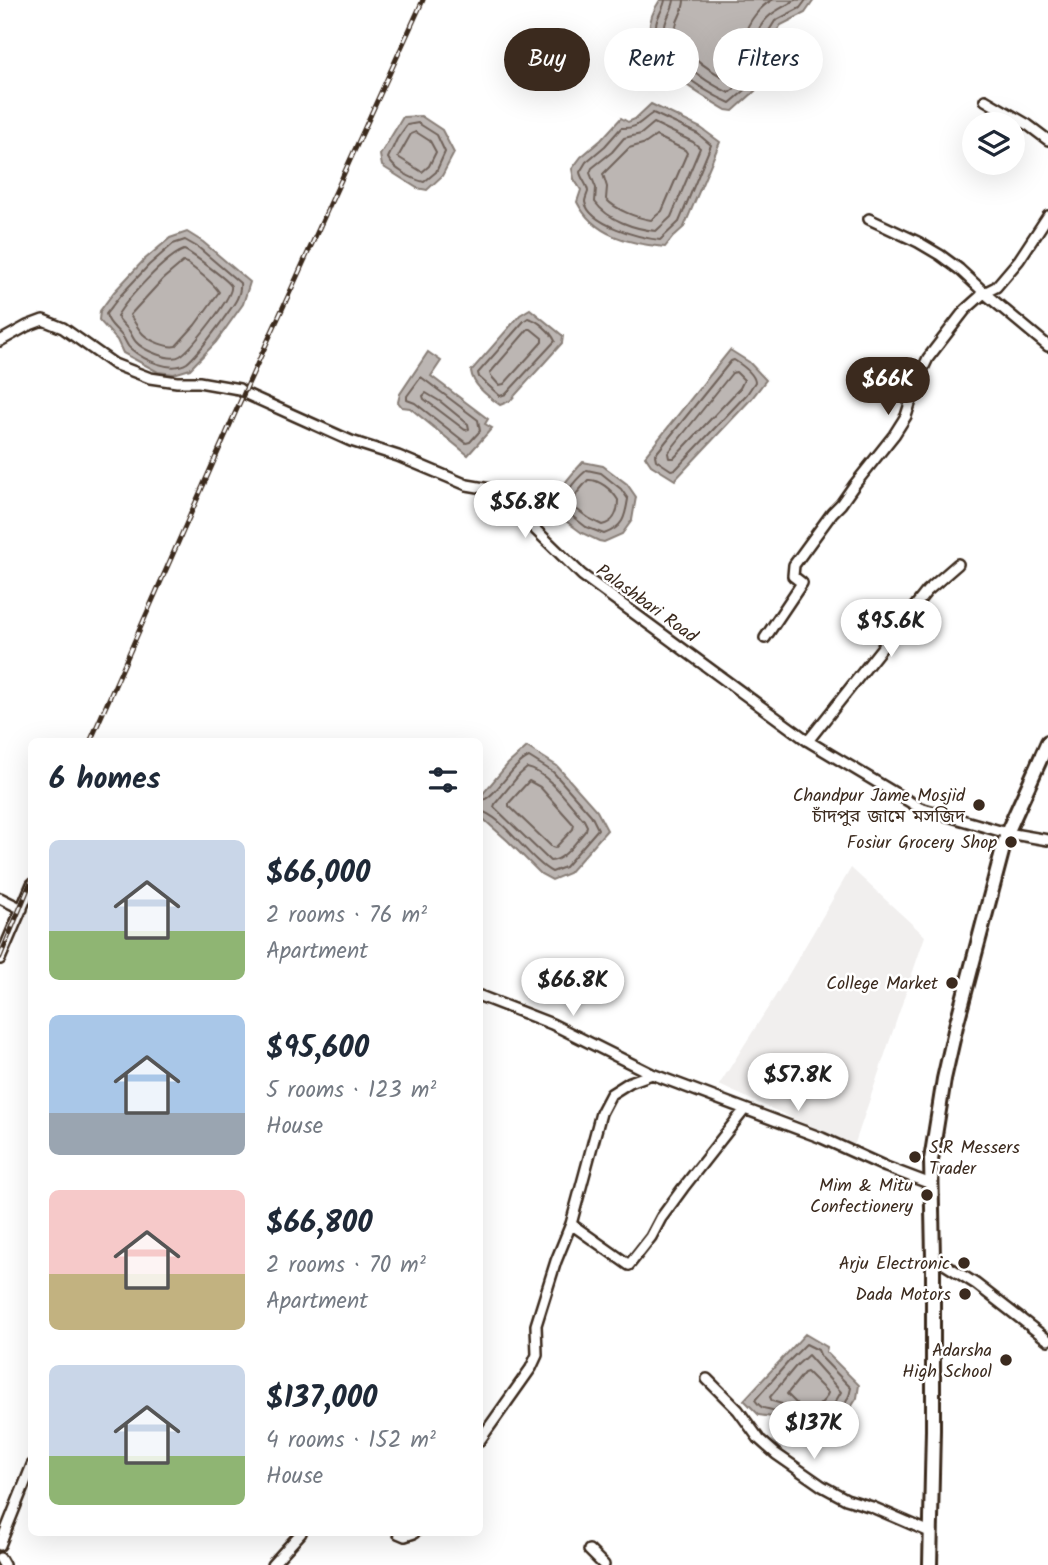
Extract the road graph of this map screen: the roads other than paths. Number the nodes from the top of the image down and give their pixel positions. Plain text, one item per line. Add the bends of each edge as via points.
1 (985, 100) dead end
2 (1048, 140) edge
3 (1048, 216) edge
4 (869, 219) dead end
5 (984, 293) junction
6 (0, 341) edge
7 (1048, 346) edge
8 (958, 564) dead end
9 (765, 638) dead end
10 (808, 741) junction
11 (1048, 742) edge
12 (1007, 833) junction
13 (1048, 840) edge
14 (28, 894) edge
15 (0, 898) edge
16 (22, 909) junction
17 (0, 959) edge
18 (483, 997) edge
19 (652, 1074) junction
20 (745, 1109) junction
21 (931, 1184) junction
22 (571, 1224) junction
23 (933, 1257) junction
24 (1048, 1340) edge
25 (707, 1379) dead end
26 (483, 1436) edge
27 (28, 1475) edge
28 (930, 1532) junction
29 (298, 1536) edge
30 (0, 1545) edge
31 (589, 1550) dead end
32 (0, 1558) edge
33 (4, 1565) edge
34 (272, 1565) edge
35 (604, 1565) edge
36 (930, 1565) edge

1 - 2 street
3 - 5 street via 1019,260 996,287
4 - 5 street via 940,255
5 - 7 street
5 - 9 street via 928,358 894,435 794,565 793,576 802,583
6 - 10 street, Palashbari Road via 43,320 63,328 114,364 150,378 239,389 351,441 467,485 490,489 582,575
8 - 10 street via 927,591
10 - 12 street, Palashbari Road via 920,808
11 - 12 main road
12 - 13 street, Palashbari Road
12 - 21 main road via 944,1079
14 - 16 street
15 - 16 street
16 - 17 street
18 - 19 street via 552,1024
19 - 20 street
19 - 22 street via 611,1094 595,1130
20 - 21 street
20 - 22 street via 629,1265
21 - 23 main road
22 - 26 street via 536,1325 537,1354
23 - 24 street
23 - 28 main road
25 - 28 street via 759,1439 822,1486
27 - 30 street
28 - 36 main road
29 - 34 street
31 - 35 street
32 - 33 street

